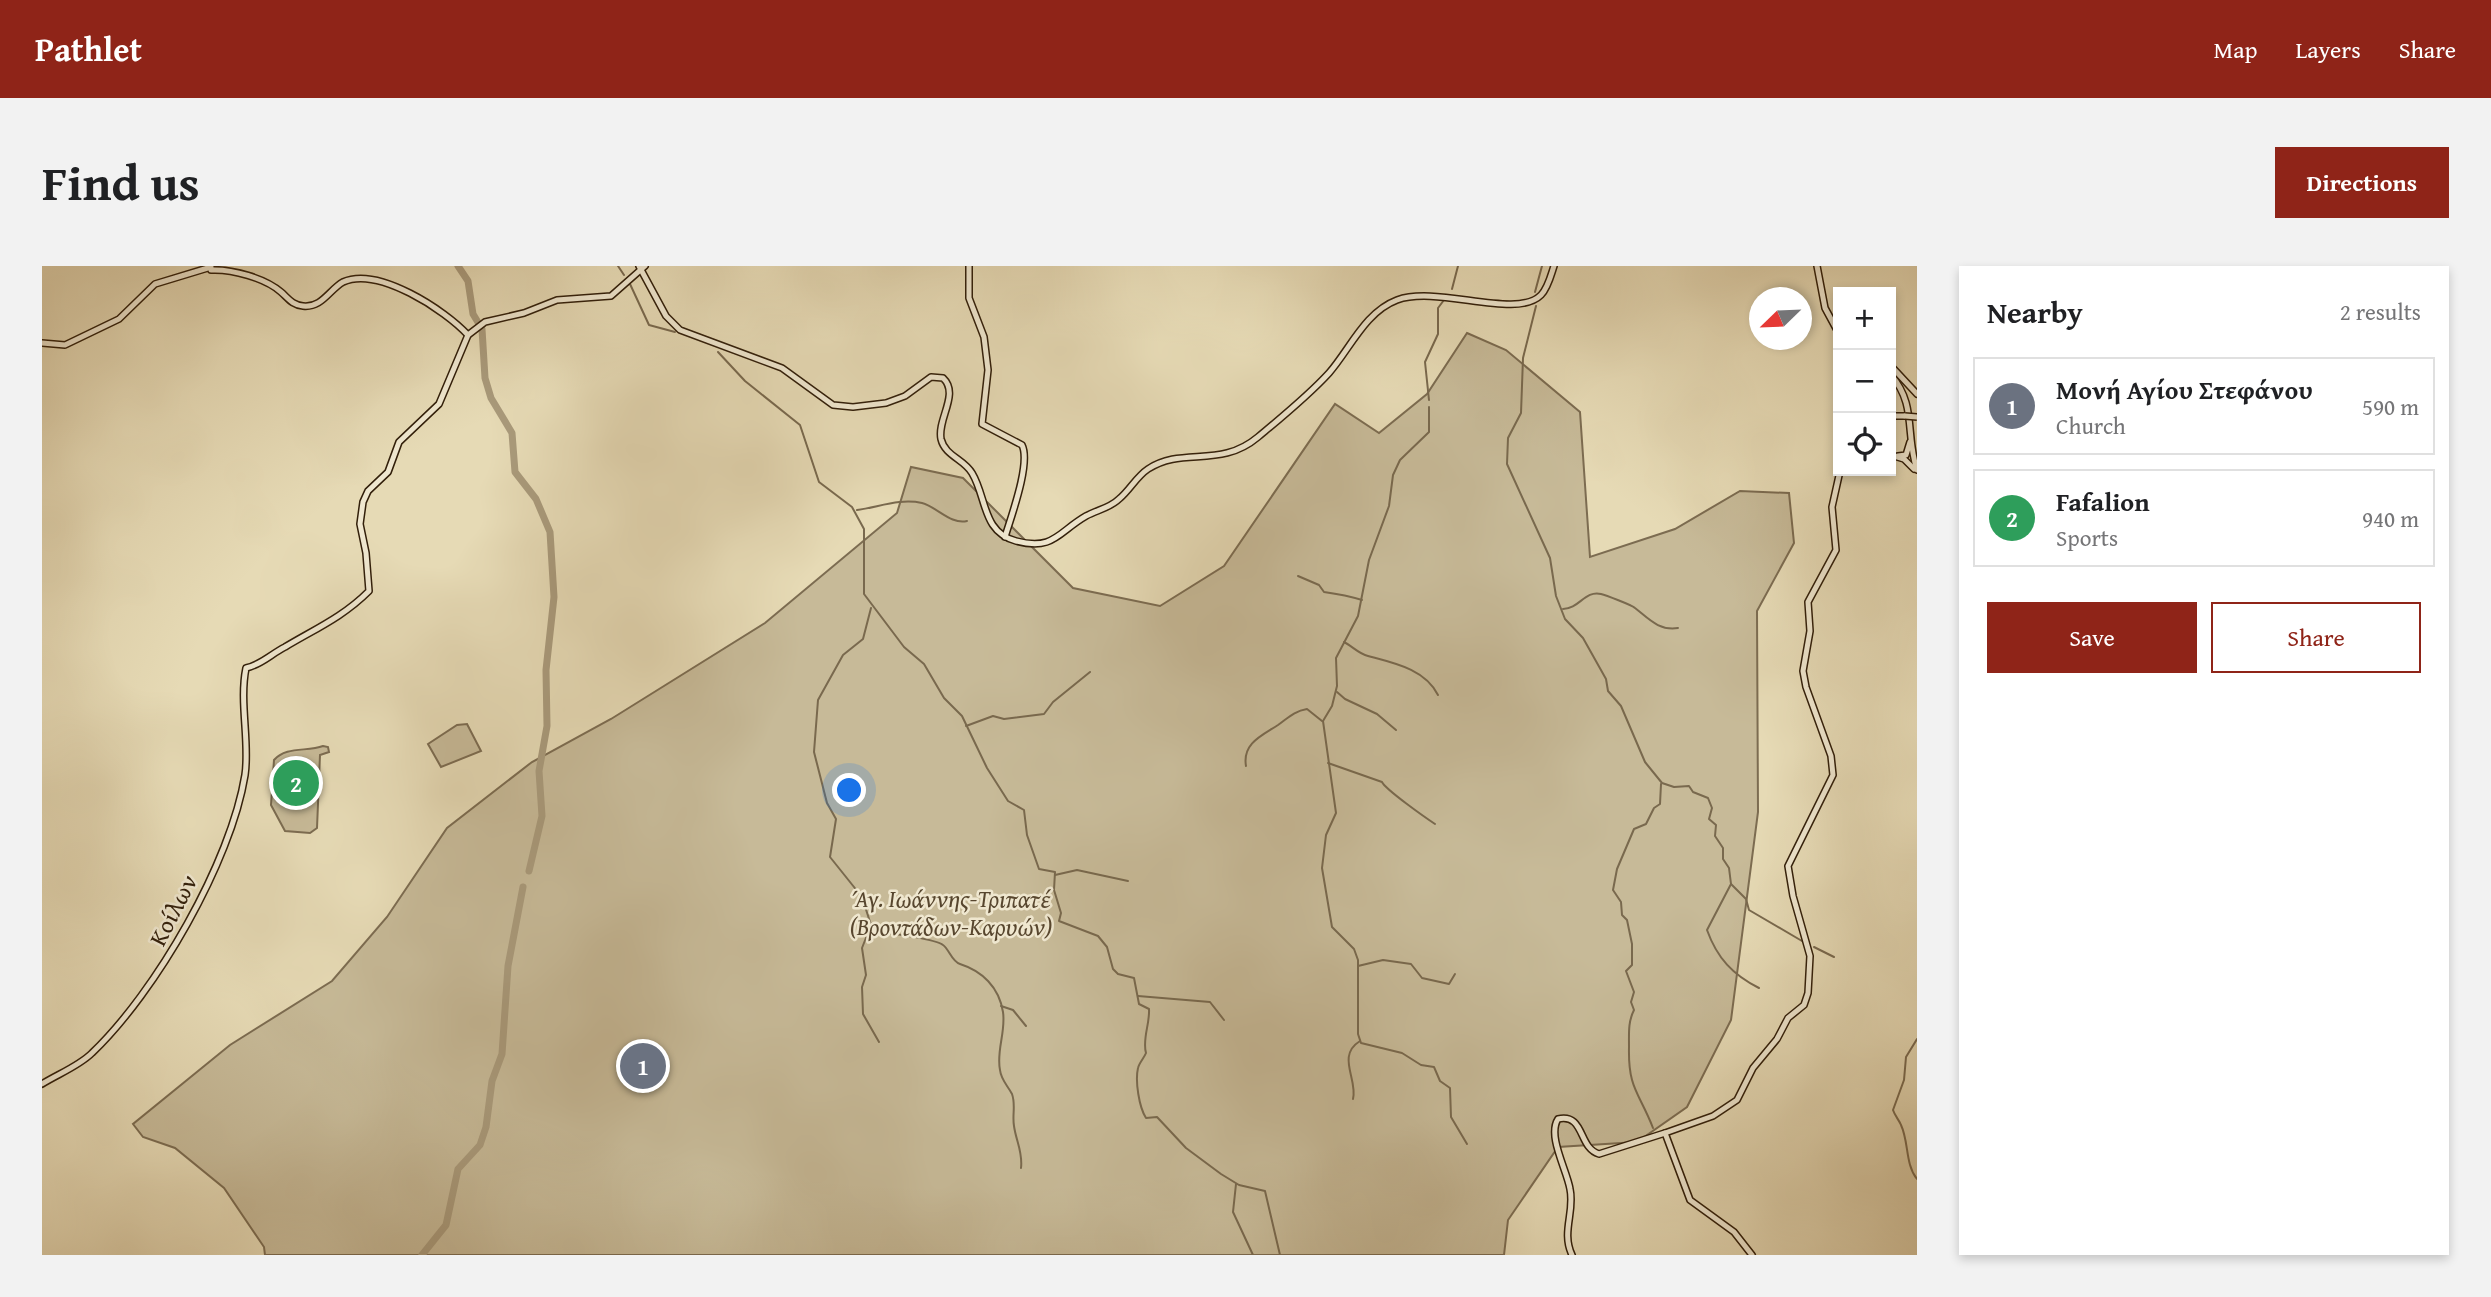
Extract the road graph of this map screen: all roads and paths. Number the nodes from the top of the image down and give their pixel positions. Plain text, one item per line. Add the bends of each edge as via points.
1 (969, 266) edge
2 (1554, 266) edge
3 (1817, 266) edge
4 (642, 267) edge
5 (211, 269) edge
6 (631, 279) junction
7 (649, 286) junction
8 (660, 305) junction
9 (1833, 323) edge
10 (468, 335) junction
11 (42, 343) edge
12 (1896, 371) edge
13 (1896, 382) edge
14 (1917, 394) edge
15 (1896, 416) edge
16 (1917, 417) edge
17 (1911, 434) junction
18 (1898, 456) joint
19 (1917, 471) edge
20 (1839, 476) edge
21 (1005, 537) junction
22 (42, 1084) edge
23 (1665, 1133) junction
24 (1572, 1255) edge
25 (1752, 1255) edge

1 - 21 main road via 969,298 984,337 988,370 982,424 1017,443 1024,452
2 - 21 main road via 1542,294 1519,306 1453,297 1392,302 1373,316 1325,377 1243,448 1154,466 1117,501 1084,517 1054,541 1028,544
3 - 9 main road via 1825,308
4 - 6 main road
4 - 7 main road
4 - 8 main road
5 - 10 main road via 241,274 280,290 302,306 321,301 345,281 370,277 412,292 446,312
5 - 11 main road via 155,284 119,319 65,345
6 - 7 main road
6 - 10 main road via 611,296 591,300 569,297 480,325
7 - 8 main road
8 - 21 main road via 680,330 782,368 838,407 886,403 932,377 943,378 950,393 941,426 943,445 973,475 990,521
10 - 22 main road, Κοίλων via 439,404 396,446 388,472 363,502 360,524 369,591 334,621 246,668 245,774 215,868 163,968 92,1053
12 - 14 main road
13 - 17 main road via 1908,398
15 - 16 main road, bridge
17 - 18 main road via 1908,452
17 - 19 main road
18 - 19 main road
20 - 23 main road via 1832,507 1836,550 1808,602 1810,631 1803,668 1833,775 1788,866 1810,956 1808,993 1804,1005 1788,1018 1753,1068 1737,1100 1713,1116
23 - 24 main road via 1599,1154 1589,1148 1575,1122 1567,1117 1558,1119 1554,1134 1571,1193 1566,1237
23 - 25 main road via 1690,1200 1734,1232

